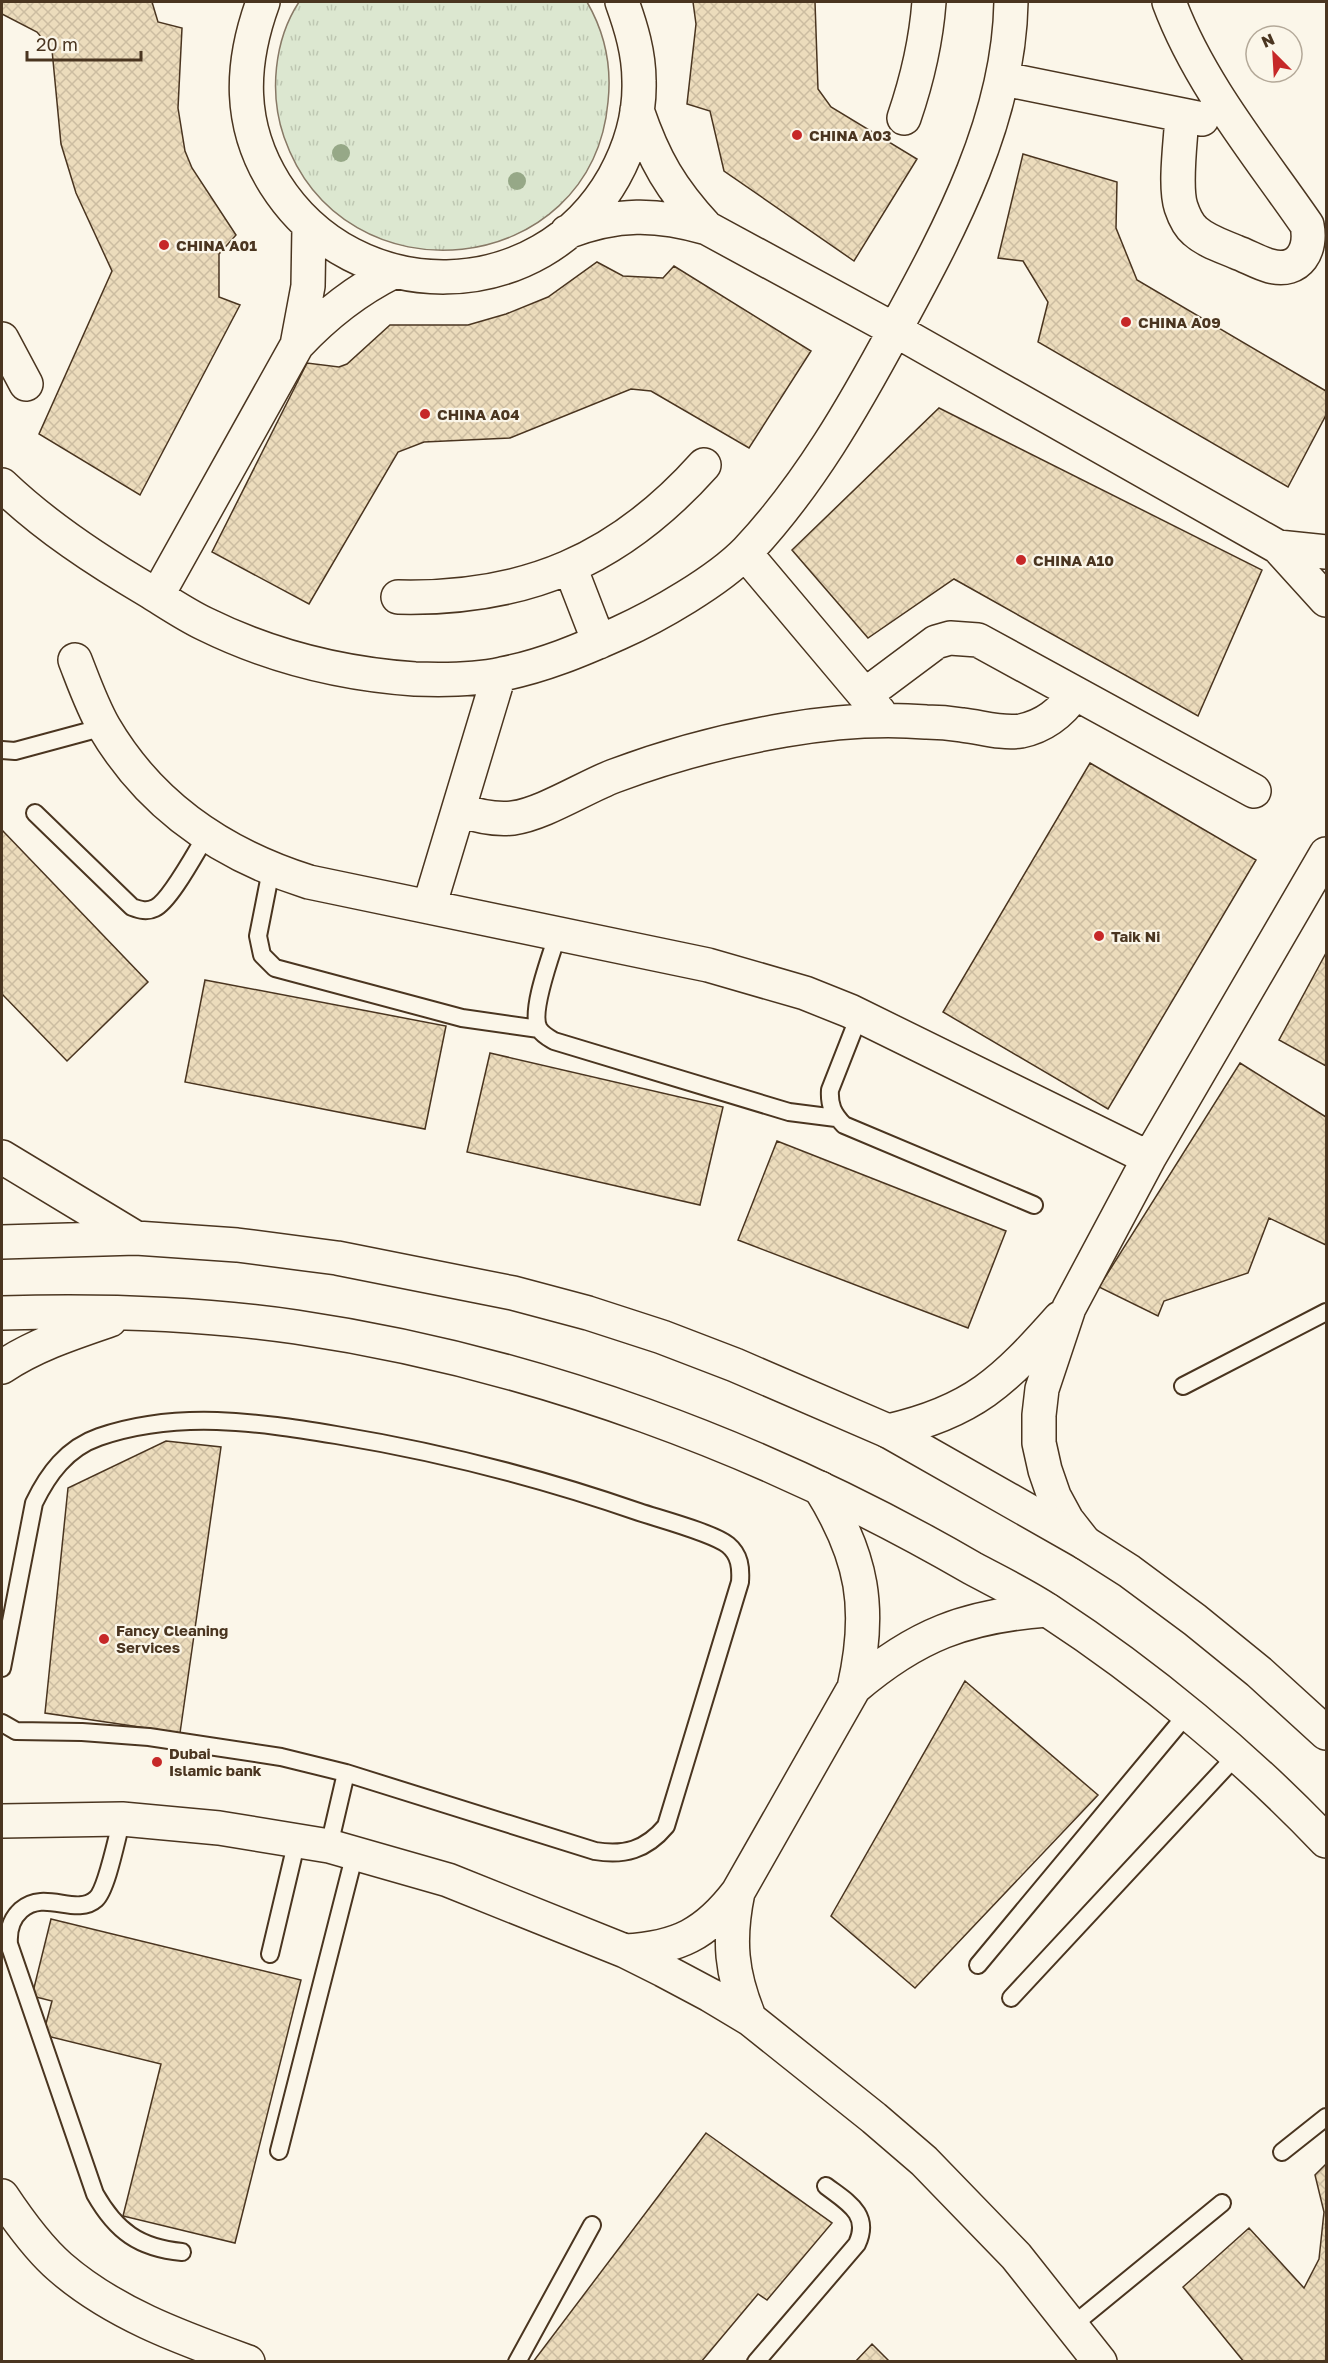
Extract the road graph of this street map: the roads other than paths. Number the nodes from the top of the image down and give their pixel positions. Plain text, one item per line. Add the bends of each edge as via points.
1 (238, 2) edge
2 (622, 2) edge
3 (929, 2) edge
4 (1011, 2) edge
5 (1169, 2) edge
6 (258, 16) edge
7 (1004, 79) junction
8 (637, 110) junction
9 (1182, 115) junction
10 (904, 118) dead end
11 (1239, 126) junction
12 (309, 227) junction
13 (707, 228) junction
14 (567, 232) junction
15 (393, 272) junction
16 (895, 330) junction
17 (2, 339) edge
18 (297, 345) junction
19 (26, 384) dead end
20 (704, 465) dead end
21 (2, 485) edge
22 (1278, 547) junction
23 (1326, 552) edge
24 (745, 553) junction
25 (570, 567) junction
26 (157, 596) junction
27 (398, 597) dead end
28 (1326, 600) edge
29 (599, 642) junction
30 (75, 660) dead end
31 (499, 675) junction
32 (1075, 693) junction
33 (865, 695) junction
34 (885, 720) junction
35 (104, 727) junction
36 (2, 750) edge
37 (1254, 791) dead end
38 (460, 810) junction
39 (35, 813) dead end
40 (206, 836) junction
41 (1325, 854) edge
42 (272, 870) junction
43 (429, 907) junction
44 (558, 933) junction
45 (859, 1016) junction
46 (539, 1029) junction
47 (836, 1118) junction
48 (2, 1157) edge
49 (1149, 1158) junction
50 (1034, 1205) dead end
51 (136, 1238) junction
52 (2, 1242) edge
53 (1069, 1308) junction
54 (1326, 1312) edge
55 (131, 1313) junction
56 (2, 1314) edge
57 (2, 1367) edge
58 (1183, 1386) dead end
59 (888, 1431) junction
60 (820, 1488) junction
61 (1085, 1543) junction
62 (1047, 1610) junction
63 (2, 1668) edge
64 (854, 1688) junction
65 (1186, 1714) junction
66 (2, 1723) edge
67 (1326, 1733) edge
68 (1236, 1756) junction
69 (345, 1773) junction
70 (122, 1819) junction
71 (2, 1821) edge
72 (297, 1840) junction
73 (1326, 1841) edge
74 (342, 1849) junction
75 (738, 1892) junction
76 (625, 1951) junction
77 (270, 1954) dead end
78 (978, 1965) dead end
79 (1011, 1998) dead end
80 (750, 2019) junction
81 (1326, 2117) edge
82 (279, 2151) dead end
83 (1282, 2152) dead end
84 (826, 2186) dead end
85 (2, 2196) edge
86 (1222, 2203) dead end
87 (592, 2225) dead end
88 (182, 2252) dead end
89 (1073, 2325) junction
90 (249, 2361) edge
91 (517, 2361) edge
92 (756, 2361) edge
93 (1100, 2361) edge

1 - 6 street
2 - 8 street via 637,54
3 - 10 street via 917,81
4 - 7 street
5 - 11 street via 1190,48
6 - 12 street via 246,66 246,102 253,137 266,170
7 - 9 street
7 - 16 street via 955,213
8 - 13 street via 663,173
8 - 14 street via 631,138 606,189
9 - 11 street
9 - 11 street via 1178,190 1185,219 1206,239 1272,267 1285,267 1298,262 1306,251 1307,225
12 - 15 street via 335,246
12 - 18 street via 308,286
13 - 14 street via 637,216
13 - 16 street
14 - 15 street via 514,264 485,273 424,277
15 - 18 street via 341,303
16 - 22 street
16 - 24 street via 828,447
17 - 19 street
18 - 26 street
20 - 25 street via 629,534
21 - 26 street via 63,538
22 - 23 street
22 - 28 street
24 - 29 street via 675,603
24 - 33 street
25 - 27 street via 503,589 445,597
25 - 29 street
26 - 31 street via 231,636 317,666 377,676 438,680
29 - 31 street
30 - 35 street
31 - 38 street
32 - 33 street via 978,639 964,637 936,642
32 - 34 street via 1051,719 1018,731
32 - 37 street
33 - 34 street
34 - 38 street via 815,725 746,736 689,751 514,818 477,816
35 - 36 lane via 15,751
35 - 40 street via 147,785
38 - 43 street
39 - 40 lane via 132,907 140,910 164,902
40 - 42 street
41 - 49 street
42 - 43 street via 309,882
42 - 46 lane via 258,936 262,955 275,968 462,1018
43 - 44 street
44 - 45 street via 708,964 805,993
44 - 46 lane via 537,1010
45 - 47 lane via 830,1090 829,1100
45 - 49 street
46 - 47 lane via 554,1041 789,1112
47 - 50 lane via 844,1125
48 - 51 street
49 - 53 street
51 - 52 street
51 - 59 street via 237,1245 337,1258 513,1293 662,1337
53 - 59 street via 1002,1380 976,1398 939,1417
53 - 61 street via 1042,1389 1039,1443 1054,1496
54 - 58 lane
55 - 56 street
55 - 57 street via 54,1340
55 - 60 street via 293,1327 380,1341 466,1361 635,1413
59 - 61 street
60 - 62 street via 914,1534
60 - 64 street via 838,1517 861,1583 862,1654
61 - 67 street via 1195,1620
62 - 64 street via 977,1619 943,1630 880,1665
62 - 65 street
63 - 69 lane via 34,1503 44,1482 77,1448 98,1437 162,1424 245,1421 378,1442 497,1468 609,1501 719,1540 740,1561 740,1582 666,1826 642,1848 626,1853 595,1851
64 - 75 street
65 - 68 street
65 - 78 lane
66 - 69 lane via 15,1731 105,1734 215,1746
68 - 73 street
68 - 79 lane
69 - 74 lane
70 - 71 street
70 - 72 street
70 - 88 lane via 103,1887 95,1900 81,1905 41,1901 28,1904 11,1924 9,1944 92,2183 106,2212 133,2238
72 - 74 street
72 - 77 lane
74 - 76 street via 448,1880
74 - 82 lane
75 - 76 street via 701,1931 652,1950
75 - 80 street via 731,1944 733,1970
76 - 80 street
80 - 89 street via 924,2161 1016,2256
81 - 83 lane
84 - 92 lane via 858,2213 862,2234
85 - 90 street via 59,2267 104,2299 148,2323
86 - 89 lane
87 - 91 lane
89 - 93 street

